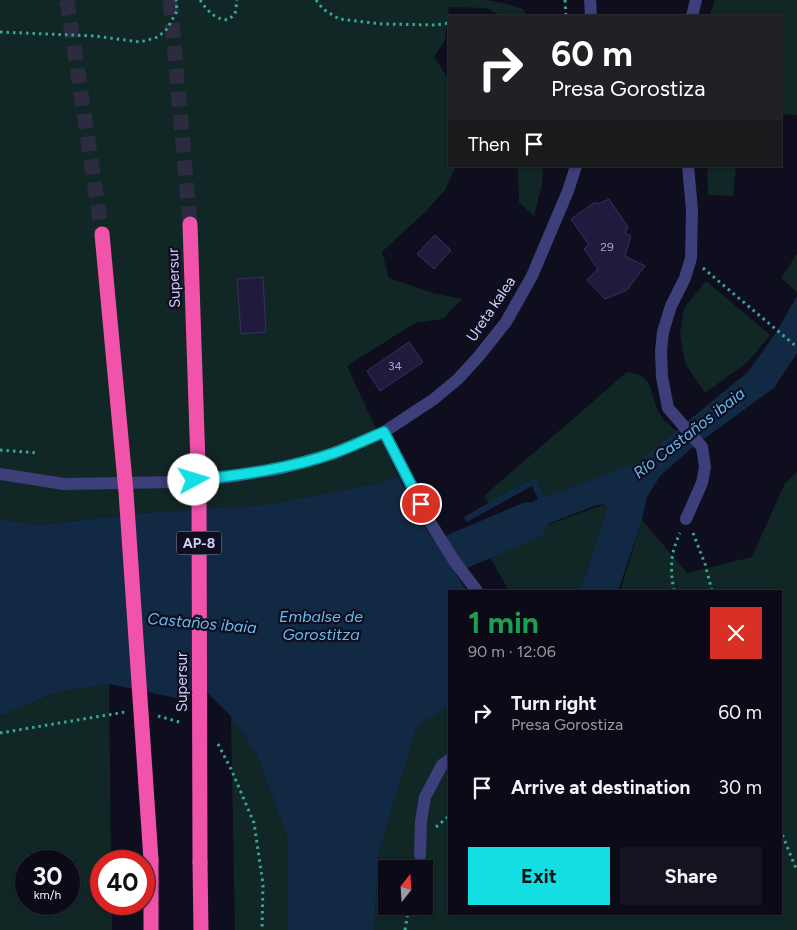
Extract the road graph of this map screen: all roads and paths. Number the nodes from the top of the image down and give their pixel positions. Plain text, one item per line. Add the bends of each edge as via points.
1 (176, 0) edge
2 (200, 0) edge
3 (238, 0) edge
4 (316, 0) edge
5 (565, 0) edge
6 (590, 0) edge
7 (696, 0) edge
8 (566, 15) edge
9 (591, 15) edge
10 (692, 15) edge
11 (448, 23) edge
12 (0, 32) edge
13 (576, 167) edge
14 (688, 167) edge
15 (190, 224) tunnel mouth
16 (102, 234) tunnel mouth
17 (691, 258) junction
18 (797, 347) edge
19 (384, 432) junction
20 (0, 450) edge
21 (38, 453) dead end
22 (0, 474) edge
23 (686, 519) junction
24 (475, 590) edge
25 (674, 590) edge
26 (712, 590) edge
27 (134, 710) dead end
28 (153, 715) dead end
29 (188, 726) dead end
30 (0, 733) edge
31 (218, 743) dead end
32 (448, 761) edge
33 (782, 834) edge
34 (420, 855) dead end
35 (797, 871) edge
36 (408, 915) edge
37 (151, 930) edge
38 (201, 930) edge
39 (262, 930) edge
40 (405, 930) edge

1 - 12 path via 177,11 167,29 158,37 140,42 95,36
2 - 3 path via 209,13 228,20 235,14
4 - 11 path via 339,19 383,24 436,26
5 - 8 path
6 - 9 street
7 - 10 street
13 - 19 street, Ureta kalea via 532,276 506,322 458,379
14 - 17 street via 692,210
15 - 38 highway, Supersur / AP-8, bridge via 199,494
16 - 37 highway, bridge via 126,492 151,860
17 - 18 path
17 - 23 street via 671,306 661,351 668,408 702,447 705,466 702,483
19 - 22 street, Ureta kalea via 334,453 282,468 176,482 64,484
19 - 24 street via 428,519
20 - 21 path
23 - 25 path via 670,563
23 - 26 path via 705,564
27 - 30 path
28 - 29 path via 181,721
31 - 39 path via 254,823 263,884
32 - 34 street via 442,765 425,797 420,821
33 - 35 path
36 - 40 path

